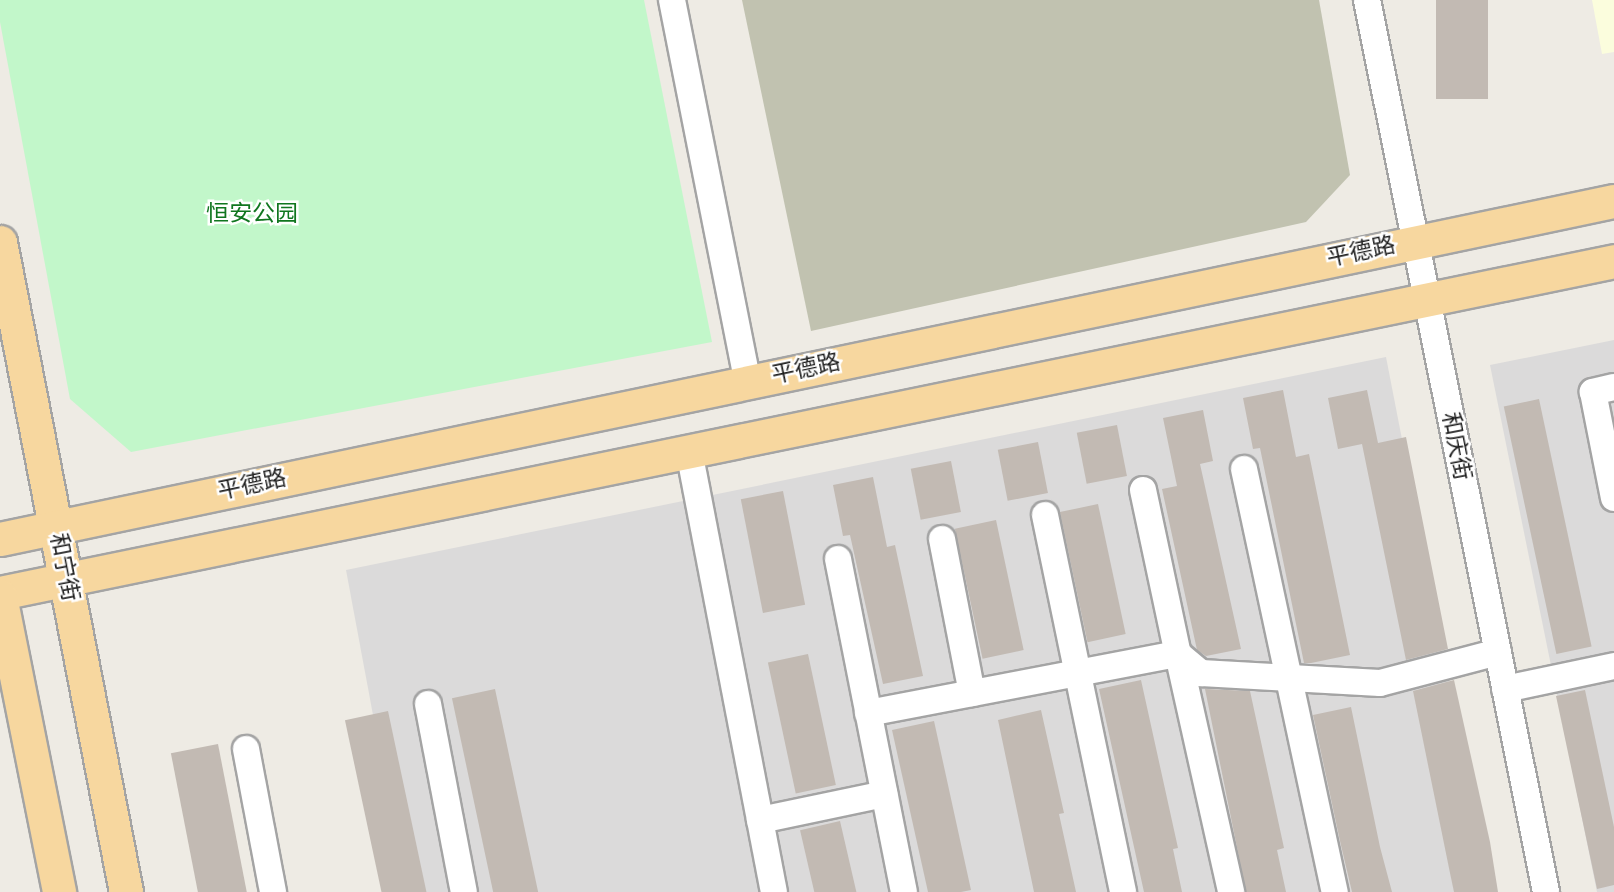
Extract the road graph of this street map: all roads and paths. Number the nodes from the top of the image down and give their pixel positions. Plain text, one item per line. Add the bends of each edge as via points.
1 (672, 0) edge
2 (1367, 0) edge
3 (1614, 201) edge
4 (1416, 240) junction
5 (0, 242) edge
6 (1614, 261) edge
7 (1427, 300) junction
8 (747, 380) junction
9 (1614, 387) edge
10 (689, 451) junction
11 (1244, 469) dead end
12 (1143, 490) dead end
13 (1614, 498) edge
14 (1045, 515) dead end
15 (57, 525) junction
16 (0, 539) edge
17 (942, 539) dead end
18 (838, 559) dead end
19 (67, 579) junction
20 (0, 594) edge
21 (1498, 652) junction
22 (1178, 654) junction
23 (1614, 666) edge
24 (1079, 673) junction
25 (1289, 677) junction
26 (1505, 690) junction
27 (972, 693) junction
28 (428, 704) dead end
29 (868, 713) junction
30 (246, 749) dead end
31 (884, 794) junction
32 (760, 820) junction
33 (59, 892) edge
34 (127, 892) edge
35 (273, 892) edge
36 (464, 892) edge
37 (774, 892) edge
38 (904, 892) edge
39 (1123, 892) edge
40 (1231, 892) edge
41 (1335, 892) edge
42 (1546, 892) edge

1 - 8 street
2 - 4 street, 和庆街
3 - 4 main road, 平德路
4 - 7 street, 和庆街
4 - 8 main road, 平德路
5 - 15 main road, 和宁街
6 - 7 main road
7 - 10 main road
7 - 21 street, 和庆街
8 - 15 main road, 平德路
9 - 13 street via 1592,391
10 - 19 main road
10 - 32 street
11 - 25 street
12 - 22 street
14 - 24 street
15 - 16 main road, 平德路
15 - 19 main road, 和宁街
17 - 27 street
18 - 29 street
19 - 20 main road
19 - 34 main road, 和宁街
20 - 33 main road
21 - 25 street via 1380,683
21 - 26 street, 和庆街
22 - 24 street
22 - 25 street via 1201,673
22 - 40 street
23 - 26 street
24 - 27 street
24 - 39 street
25 - 41 street
26 - 42 street, 和庆街
27 - 29 street
28 - 36 street
29 - 31 street
30 - 35 street
31 - 32 street
31 - 38 street
32 - 37 street

